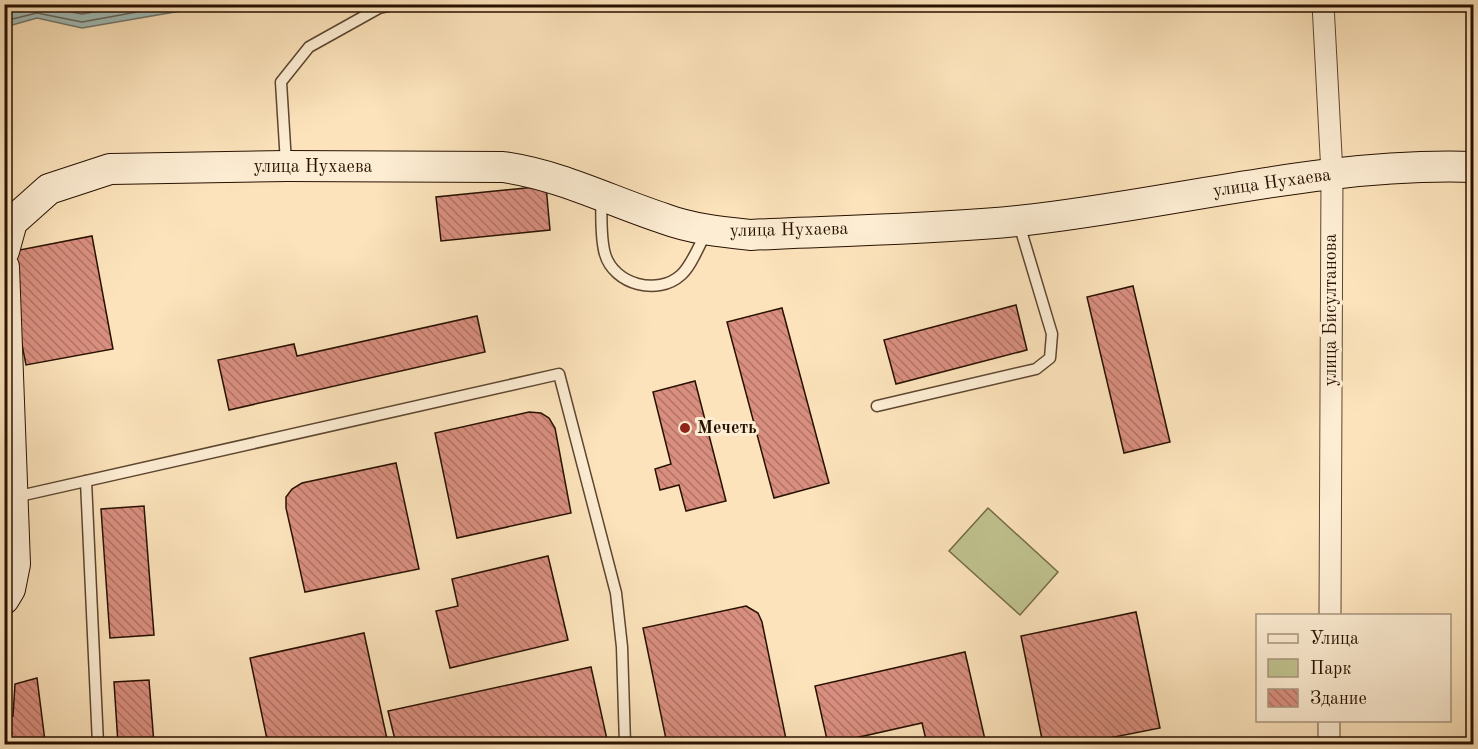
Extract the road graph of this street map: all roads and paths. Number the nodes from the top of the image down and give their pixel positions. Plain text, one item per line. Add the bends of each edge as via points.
1 (397, 4) edge
2 (1323, 4) edge
3 (286, 166) junction
4 (1473, 167) edge
5 (1332, 174) junction
6 (601, 195) junction
7 (8, 221) edge
8 (1018, 221) junction
9 (708, 230) junction
10 (4, 251) edge
11 (4, 267) edge
12 (877, 406) dead end
13 (86, 481) junction
14 (12, 498) junction
15 (4, 599) edge
16 (1330, 614) edge
17 (1329, 722) edge
18 (98, 744) edge
19 (625, 744) edge
20 (1329, 744) edge

1 - 3 lane via 380,8 309,47 281,82
2 - 5 street, улица Бисултанова
3 - 6 street, улица Нухаева via 503,167 534,171
3 - 7 street, улица Нухаева via 110,169 49,189
4 - 5 street, улица Нухаева
5 - 8 street, улица Нухаева
5 - 16 street, улица Бисултанова
6 - 9 street, улица Нухаева via 667,220
6 - 9 lane via 604,253 621,278 636,284 670,284 684,273
7 - 10 street, улица Нухаева
8 - 9 street, улица Нухаева via 751,235
8 - 12 lane via 1052,334 1050,358 1036,369
11 - 14 street
13 - 14 lane
13 - 18 lane
13 - 19 lane via 559,374 616,594
14 - 15 street via 15,564
17 - 20 street

